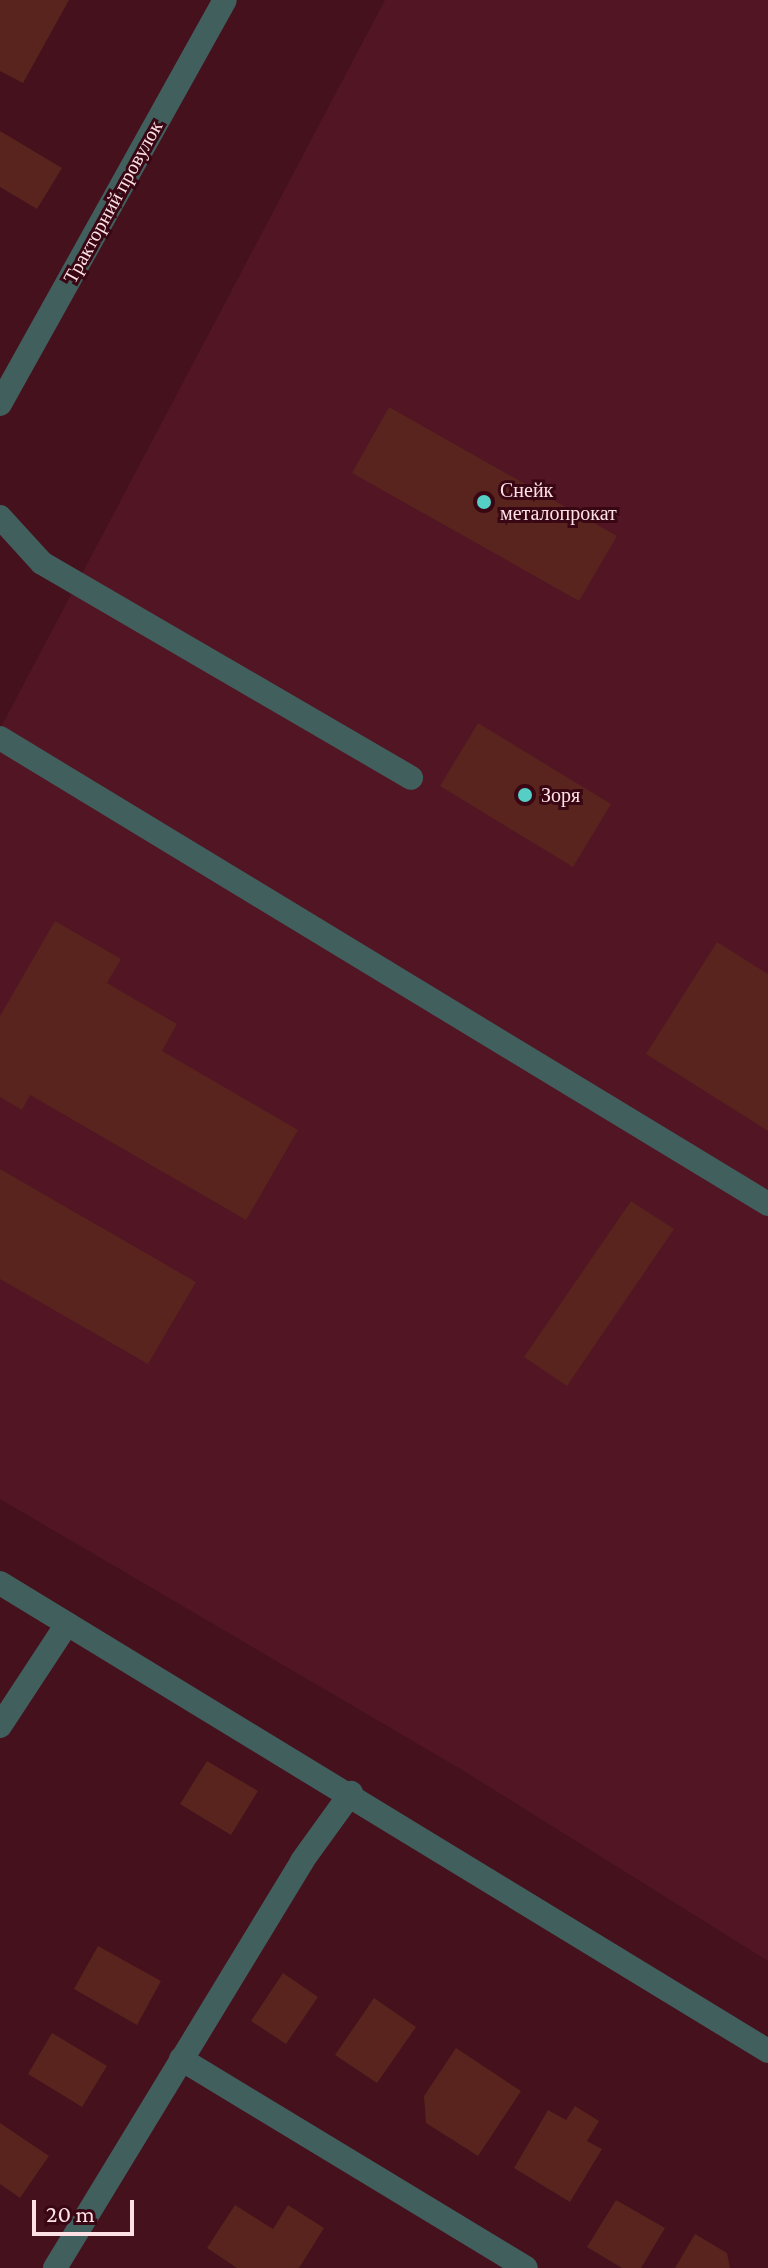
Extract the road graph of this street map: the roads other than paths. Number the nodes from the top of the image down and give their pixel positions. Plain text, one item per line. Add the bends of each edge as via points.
1 (225, 0) edge
2 (0, 404) edge
3 (0, 517) edge
4 (0, 738) edge
5 (411, 778) dead end
6 (768, 1204) edge
7 (0, 1583) edge
8 (67, 1624) junction
9 (0, 1726) edge
10 (351, 1793) junction
11 (768, 2051) edge
12 (181, 2059) junction
13 (55, 2268) edge
14 (526, 2268) edge

1 - 2 street, Тракторний провулок
3 - 5 street via 42,563
4 - 6 street
7 - 8 street
8 - 9 street
8 - 10 street
10 - 11 street
10 - 12 street via 302,1861
12 - 13 street
12 - 14 street

